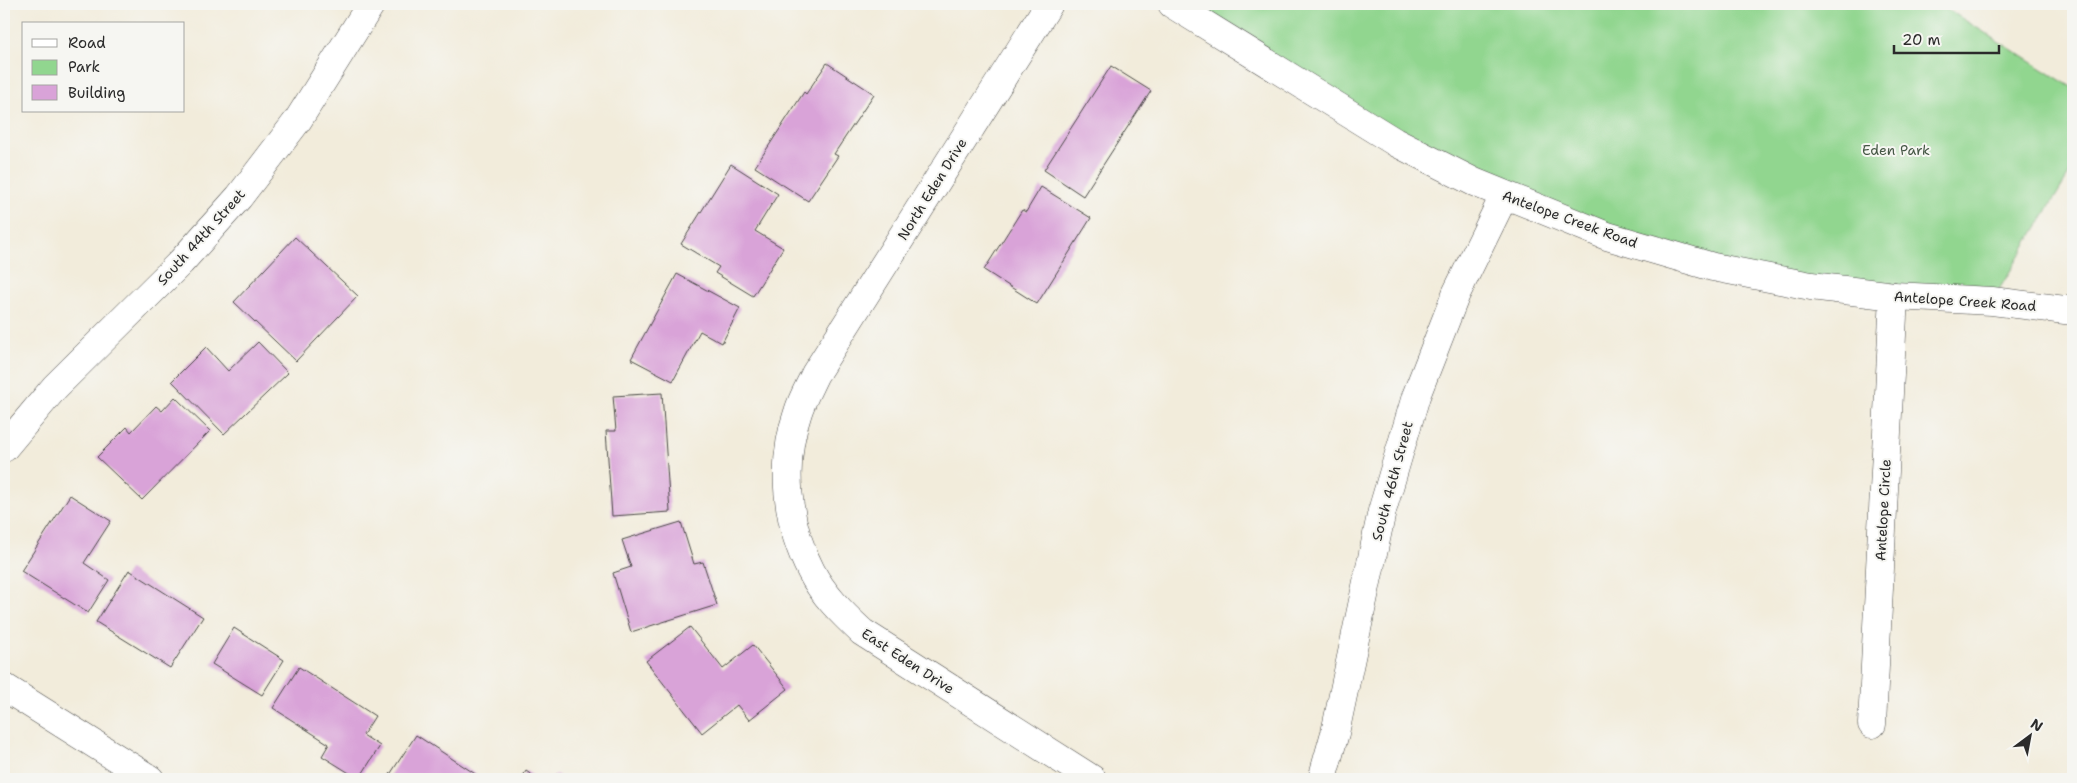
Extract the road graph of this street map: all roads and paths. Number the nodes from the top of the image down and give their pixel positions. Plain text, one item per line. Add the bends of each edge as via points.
1 (371, 4) edge
2 (1049, 4) edge
3 (1172, 4) edge
4 (1504, 196) junction
5 (1894, 296) junction
6 (2073, 311) edge
7 (815, 374) joint
8 (4, 448) edge
9 (4, 687) edge
10 (1872, 724) dead end
11 (150, 779) edge
12 (1092, 779) edge
13 (1322, 779) edge

1 - 8 street, South 44th Street via 298,120 239,197 181,262 55,387
2 - 7 street, North Eden Drive
3 - 4 street, Antelope Creek Road via 1395,142
4 - 5 street, Antelope Creek Road via 1607,236 1713,266 1811,286
4 - 13 street, South 46th Street via 1456,294 1416,396 1382,511 1335,733
5 - 6 street, Antelope Creek Road via 1992,301
5 - 10 street, Antelope Circle
7 - 12 street, East Eden Drive via 797,413 788,456 788,499 798,542 812,572 837,608 862,632
9 - 11 street

